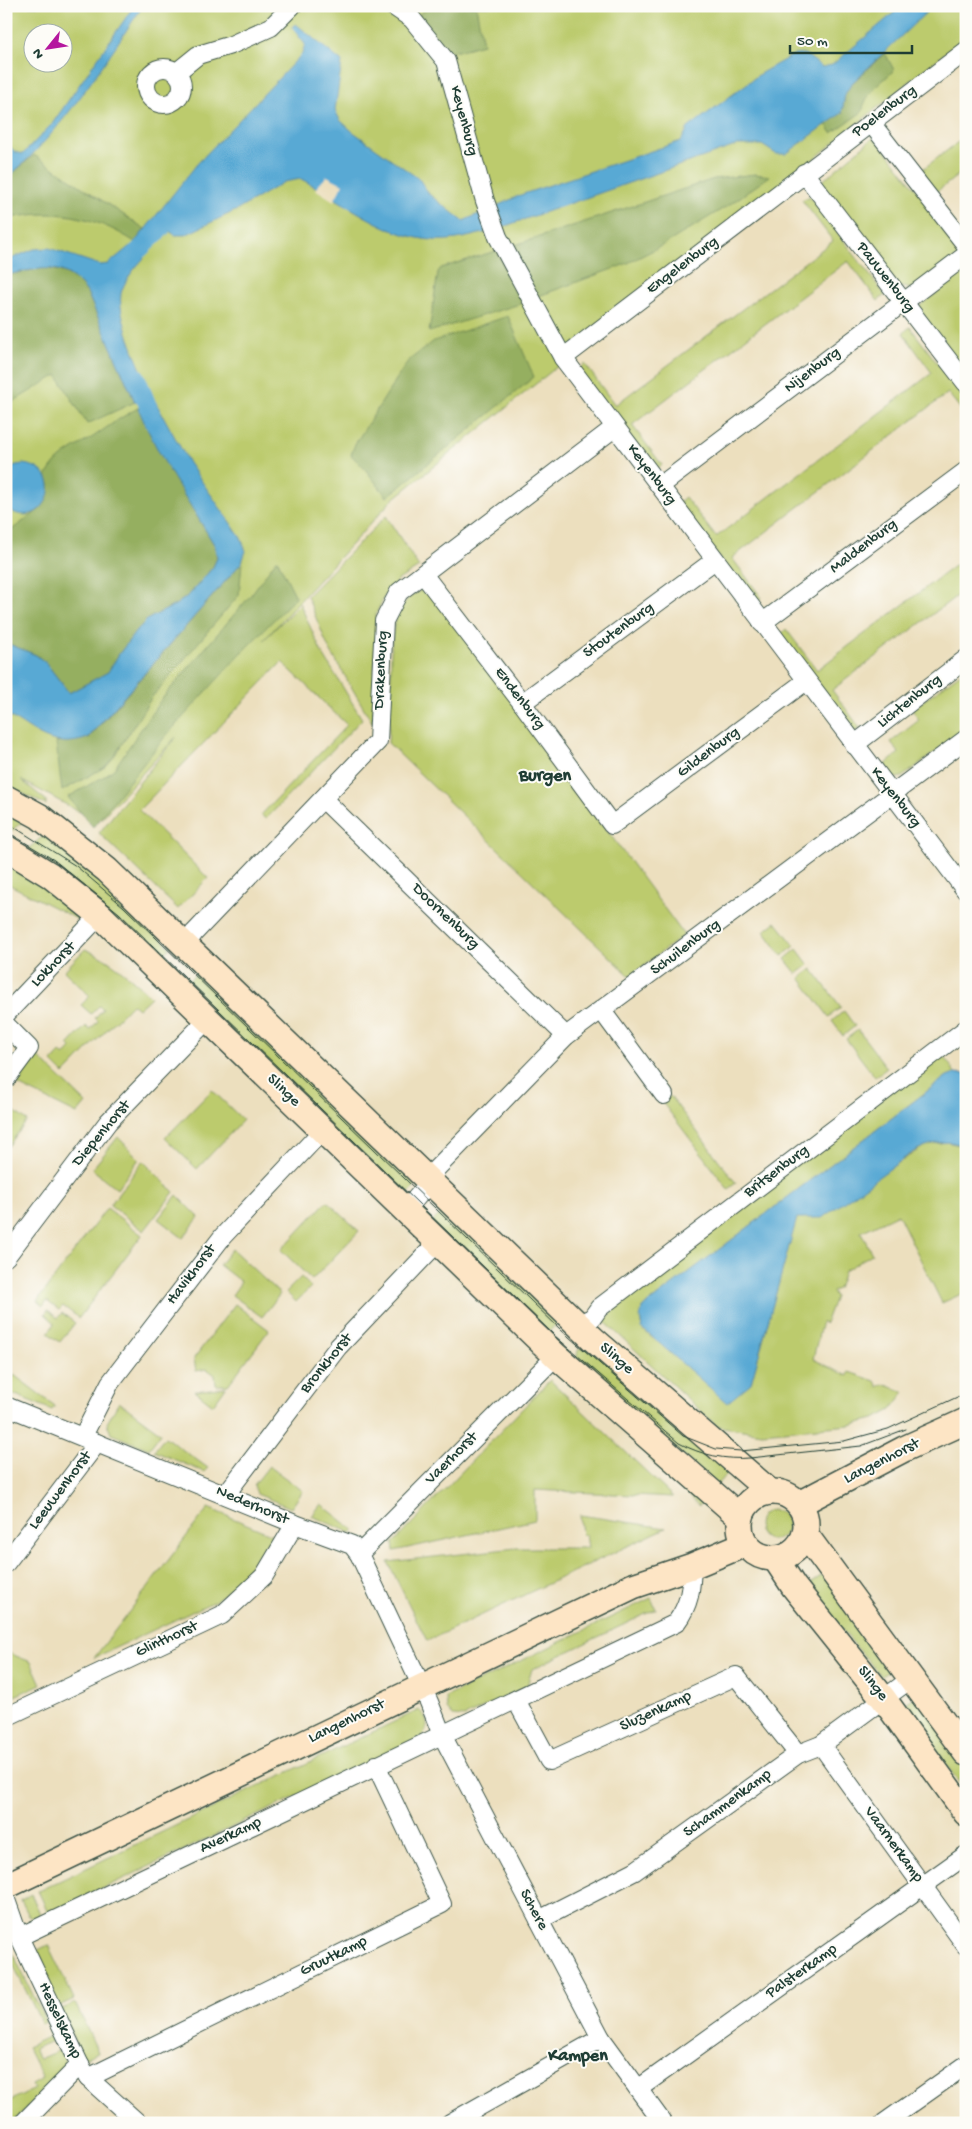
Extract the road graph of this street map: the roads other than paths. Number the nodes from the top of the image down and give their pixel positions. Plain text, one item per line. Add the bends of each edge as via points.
1 (292, 6) edge
2 (393, 6) edge
3 (410, 13) edge
4 (966, 51) edge
5 (177, 72) dead end
6 (871, 123) junction
7 (804, 173) junction
8 (966, 245) edge
9 (966, 255) edge
10 (904, 302) junction
11 (562, 358) junction
12 (966, 384) edge
13 (614, 428) junction
14 (966, 470) edge
15 (660, 486) junction
16 (715, 560) junction
17 (423, 574) junction
18 (762, 623) junction
19 (966, 659) edge
20 (806, 681) junction
21 (522, 702) junction
22 (966, 739) edge
23 (854, 745) junction
24 (892, 794) junction
25 (6, 798) edge
26 (323, 799) junction
27 (612, 825) joint
28 (6, 848) edge
29 (966, 891) edge
30 (100, 915) junction
31 (186, 945) junction
32 (160, 973) junction
33 (602, 1011) junction
34 (6, 1014) edge
35 (208, 1019) junction
36 (6, 1025) edge
37 (966, 1029) edge
38 (566, 1036) junction
39 (6, 1079) edge
40 (664, 1095) dead end
41 (323, 1130) junction
42 (431, 1181) junction
43 (405, 1211) junction
44 (438, 1242) junction
45 (6, 1257) edge
46 (585, 1321) junction
47 (551, 1360) junction
48 (6, 1406) edge
49 (966, 1421) edge
50 (90, 1440) junction
51 (769, 1491) junction
52 (226, 1494) junction
53 (799, 1504) junction
54 (740, 1517) junction
55 (295, 1524) junction
56 (805, 1534) junction
57 (745, 1544) junction
58 (359, 1554) junction
59 (775, 1558) junction
60 (6, 1563) edge
61 (692, 1577) junction
62 (912, 1678) junction
63 (421, 1686) junction
64 (883, 1698) junction
65 (516, 1700) junction
66 (6, 1717) edge
67 (442, 1735) junction
68 (821, 1745) junction
69 (966, 1753) edge
70 (798, 1754) junction
71 (376, 1765) junction
72 (966, 1812) edge
73 (966, 1855) edge
74 (6, 1886) edge
75 (923, 1886) junction
76 (6, 1900) edge
77 (539, 1920) junction
78 (19, 1937) junction
79 (966, 1946) edge
80 (601, 2038) junction
81 (966, 2065) edge
82 (84, 2072) junction
83 (638, 2089) junction
84 (23, 2123) edge
85 (138, 2123) edge
86 (450, 2123) edge
87 (663, 2123) edge
88 (884, 2123) edge

1 - 5 street via 271,27 198,56
2 - 3 street, Keyenburg
3 - 11 street, Keyenburg via 446,61 498,238
4 - 6 street, Poelenburg
6 - 7 street, Poelenburg
6 - 8 street
7 - 10 street, Pauwenburg
7 - 11 street, Engelenburg
9 - 10 street, Nijenburg
10 - 12 street, Pauwenburg
10 - 15 street, Nijenburg
11 - 13 street, Keyenburg
13 - 15 street, Keyenburg
13 - 17 street, Drakenburg
14 - 18 street, Maldenburg
15 - 16 street, Keyenburg
16 - 18 street, Keyenburg
16 - 21 street, Stoutenburg
17 - 21 street, Endenburg
17 - 26 street, Drakenburg via 399,592 384,621 378,741
18 - 20 street, Keyenburg
19 - 23 street, Lichtenburg
20 - 23 street, Keyenburg
20 - 27 street, Gildenburg
21 - 27 street, Endenburg
22 - 24 street, Schuilenburg
23 - 24 street, Keyenburg
24 - 29 street, Keyenburg
24 - 33 street, Schuilenburg
25 - 31 main road, Slinge via 39,816 107,870
26 - 31 street, Drakenburg
26 - 38 street, Doornenburg
28 - 30 main road, Slinge via 50,875
30 - 32 main road, Slinge
30 - 34 street, Lokhorst
31 - 32 main road
31 - 42 main road, Slinge
32 - 35 main road, Slinge
33 - 38 street, Schuilenburg
33 - 40 street
35 - 41 main road, Slinge
35 - 45 street, Diepenhorst via 108,1122
36 - 39 street via 29,1048
37 - 46 street, Britsenburg
38 - 42 street, Schuilenburg via 436,1169
41 - 43 main road, Slinge
41 - 50 street, Havikhorst via 223,1236 110,1383
42 - 43 street
42 - 46 main road, Slinge
43 - 44 main road, Slinge
44 - 47 main road, Slinge
44 - 52 street, Bronkhorst via 338,1347
46 - 51 main road, Slinge
47 - 54 main road, Slinge
47 - 58 street, Vaerhorst
48 - 50 street, Nederhorst
49 - 53 main road, Langenhorst via 904,1449
50 - 52 street, Nederhorst
50 - 60 street, Leeuwenhorst
51 - 53 main road via 786,1494
51 - 54 main road via 753,1498
52 - 55 street, Nederhorst
53 - 56 main road via 806,1518
54 - 57 main road via 740,1531
55 - 58 street, Nederhorst via 352,1545
55 - 66 street, Glinthorst via 264,1576 222,1615
56 - 59 main road via 788,1555
56 - 62 main road
57 - 59 main road via 758,1555
57 - 61 main road, Langenhorst
58 - 63 street
59 - 64 main road, Slinge via 794,1587
61 - 63 main road, Langenhorst via 633,1586
61 - 65 street via 685,1610 676,1623
62 - 64 street, Schammenkamp
62 - 69 main road
63 - 67 street, Schere
63 - 74 main road, Langenhorst
64 - 68 street, Schammenkamp
64 - 72 main road, Slinge
65 - 67 street
65 - 70 street, Sluzenkamp via 549,1761 736,1676
67 - 71 street, Averkamp
67 - 77 street, Schere
68 - 70 street, Schammenkamp
68 - 75 street, Vaarnerkamp
70 - 77 street, Schammenkamp via 635,1871
71 - 78 street, Averkamp
71 - 82 street, Gruutkamp via 442,1904
73 - 75 street, Palsterkamp
75 - 79 street, Vaarnerkamp
75 - 83 street, Palsterkamp
76 - 78 street, Hesselskamp
77 - 80 street, Schere
78 - 82 street, Hesselskamp
80 - 83 street, Schere
80 - 86 street
81 - 88 street
82 - 84 street
82 - 85 street, Hesselskamp
83 - 87 street, Schere

